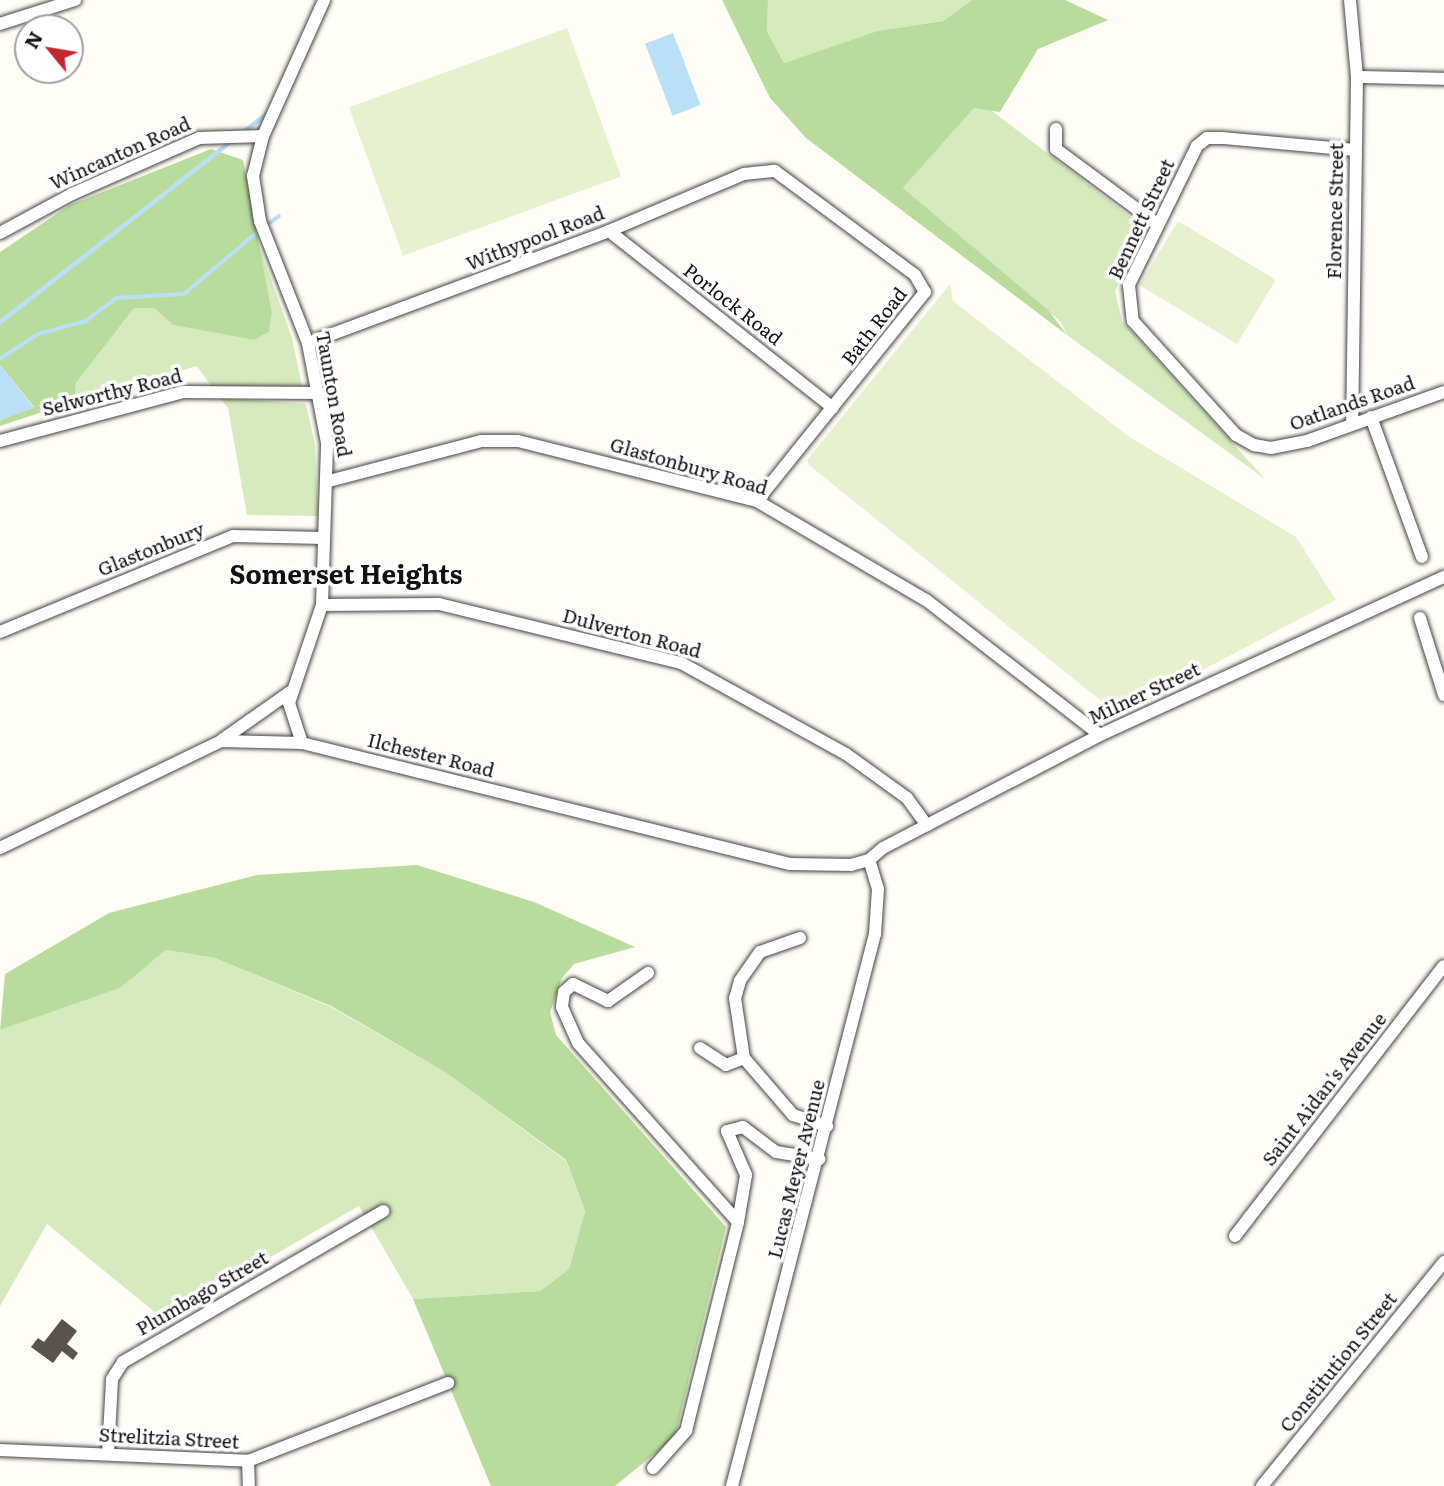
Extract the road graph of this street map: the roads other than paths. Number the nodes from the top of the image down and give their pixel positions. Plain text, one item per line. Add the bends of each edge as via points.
1 (75, 0) edge
2 (324, 0) edge
3 (1350, 0) edge
4 (0, 24) edge
5 (1357, 77) junction
6 (1444, 79) edge
7 (1056, 129) dead end
8 (263, 136) junction
9 (1355, 150) junction
10 (775, 171) joint
11 (1157, 224) junction
12 (609, 231) junction
13 (0, 233) edge
14 (308, 343) junction
15 (1444, 392) edge
16 (318, 393) junction
17 (834, 408) junction
18 (1371, 417) junction
19 (1352, 424) junction
20 (0, 441) edge
21 (1271, 448) joint
22 (329, 481) junction
23 (757, 501) junction
24 (324, 537) junction
25 (1422, 557) dead end
26 (1444, 577) edge
27 (322, 605) junction
28 (1420, 618) dead end
29 (0, 632) edge
30 (290, 692) junction
31 (1444, 695) edge
32 (1100, 735) junction
33 (221, 741) junction
34 (302, 743) junction
35 (927, 825) junction
36 (0, 848) edge
37 (869, 860) junction
38 (800, 938) dead end
39 (1444, 966) edge
40 (648, 973) dead end
41 (700, 1048) dead end
42 (744, 1058) junction
43 (827, 1126) junction
44 (818, 1159) junction
45 (383, 1211) dead end
46 (737, 1222) junction
47 (1235, 1236) dead end
48 (1444, 1262) edge
49 (448, 1383) dead end
50 (0, 1450) edge
51 (108, 1454) junction
52 (248, 1461) junction
53 (653, 1468) dead end
54 (249, 1486) edge
55 (732, 1486) edge
56 (1262, 1486) edge

1 - 4 street
2 - 8 street, Taunton Road
3 - 5 street, Florence Street
5 - 6 street
5 - 9 street, Florence Street
7 - 11 street via 1056,149
8 - 13 street, Wincanton Road via 199,138 72,194
8 - 14 street, Taunton Road via 254,198
9 - 11 street, Bennett Street via 1207,138 1197,146
9 - 19 street, Florence Street
10 - 12 street, Withypool Road via 744,174
10 - 17 street, Bath Road via 915,275 925,292
11 - 21 street, Bennett Street via 1129,285 1133,321 1236,435
12 - 14 street, Withypool Road
12 - 17 street, Porlock Road
14 - 16 street, Taunton Road
15 - 18 street, Oatlands Road
16 - 20 street, Selworthy Road via 183,392
16 - 22 street, Taunton Road
17 - 23 street, Bath Road
18 - 19 street, Oatlands Road
18 - 25 street
19 - 21 street, Oatlands Road
22 - 23 street, Glastonbury Road via 481,441 518,441
22 - 24 street, Taunton Road
23 - 32 street, Glastonbury Road via 926,600
24 - 27 street, Taunton Road
24 - 29 street, Glastonbury via 233,536
26 - 32 street, Milner Street
27 - 30 street, Taunton Road
27 - 35 street, Dulverton Road via 439,604 681,663 846,754 908,798
28 - 31 street
30 - 33 street
30 - 34 street, Taunton Road via 288,714
32 - 35 street, Milner Street
33 - 34 street, Ilchester Road
33 - 36 street, Ilchester Road
34 - 37 street, Ilchester Road via 790,864
35 - 37 street, Milner Street
37 - 43 street, Lucas Meyer Avenue via 878,889 877,924
38 - 42 street via 760,951 740,981 735,999
39 - 47 street, Saint Aidan's Avenue
40 - 46 street via 608,1001 573,984 564,992 562,1007 578,1043
41 - 42 street via 726,1065
42 - 43 street via 793,1115
43 - 44 street, Lucas Meyer Avenue
44 - 46 street via 786,1156 750,1131 730,1128 727,1136 746,1175
44 - 55 street, Lucas Meyer Avenue
45 - 51 street, Plumbago Street via 123,1362 112,1379
46 - 53 street via 686,1432
48 - 56 street, Constitution Street
49 - 52 street, Strelitzia Street
50 - 51 street, Strelitzia Street
51 - 52 street, Strelitzia Street
52 - 54 street

